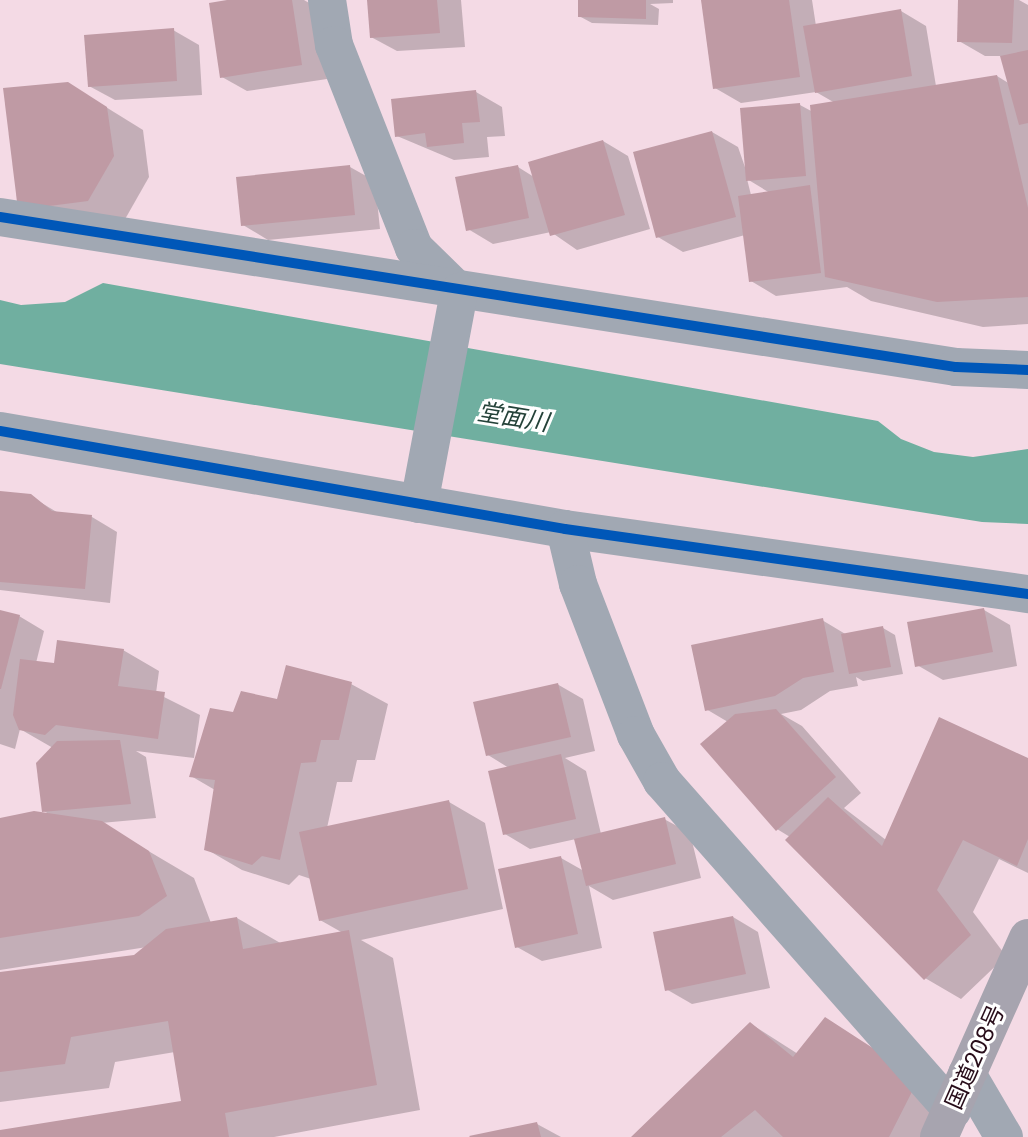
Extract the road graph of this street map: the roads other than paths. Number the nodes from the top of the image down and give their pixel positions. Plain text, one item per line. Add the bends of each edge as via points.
1 (327, 0) edge
2 (0, 217) edge
3 (458, 292) junction
4 (1028, 370) edge
5 (0, 431) edge
6 (419, 504) junction
7 (565, 529) junction
8 (1028, 594) edge
9 (1028, 938) edge
10 (967, 1074) junction
11 (946, 1123) edge
12 (1004, 1137) edge

1 - 3 street via 334,45 414,248
2 - 3 street
3 - 4 street via 956,367
3 - 6 street
5 - 6 street
6 - 7 street
7 - 8 street
7 - 11 street via 578,584 636,735 662,781
9 - 10 highway, 国道208号
10 - 11 highway, 国道208号
10 - 12 street

